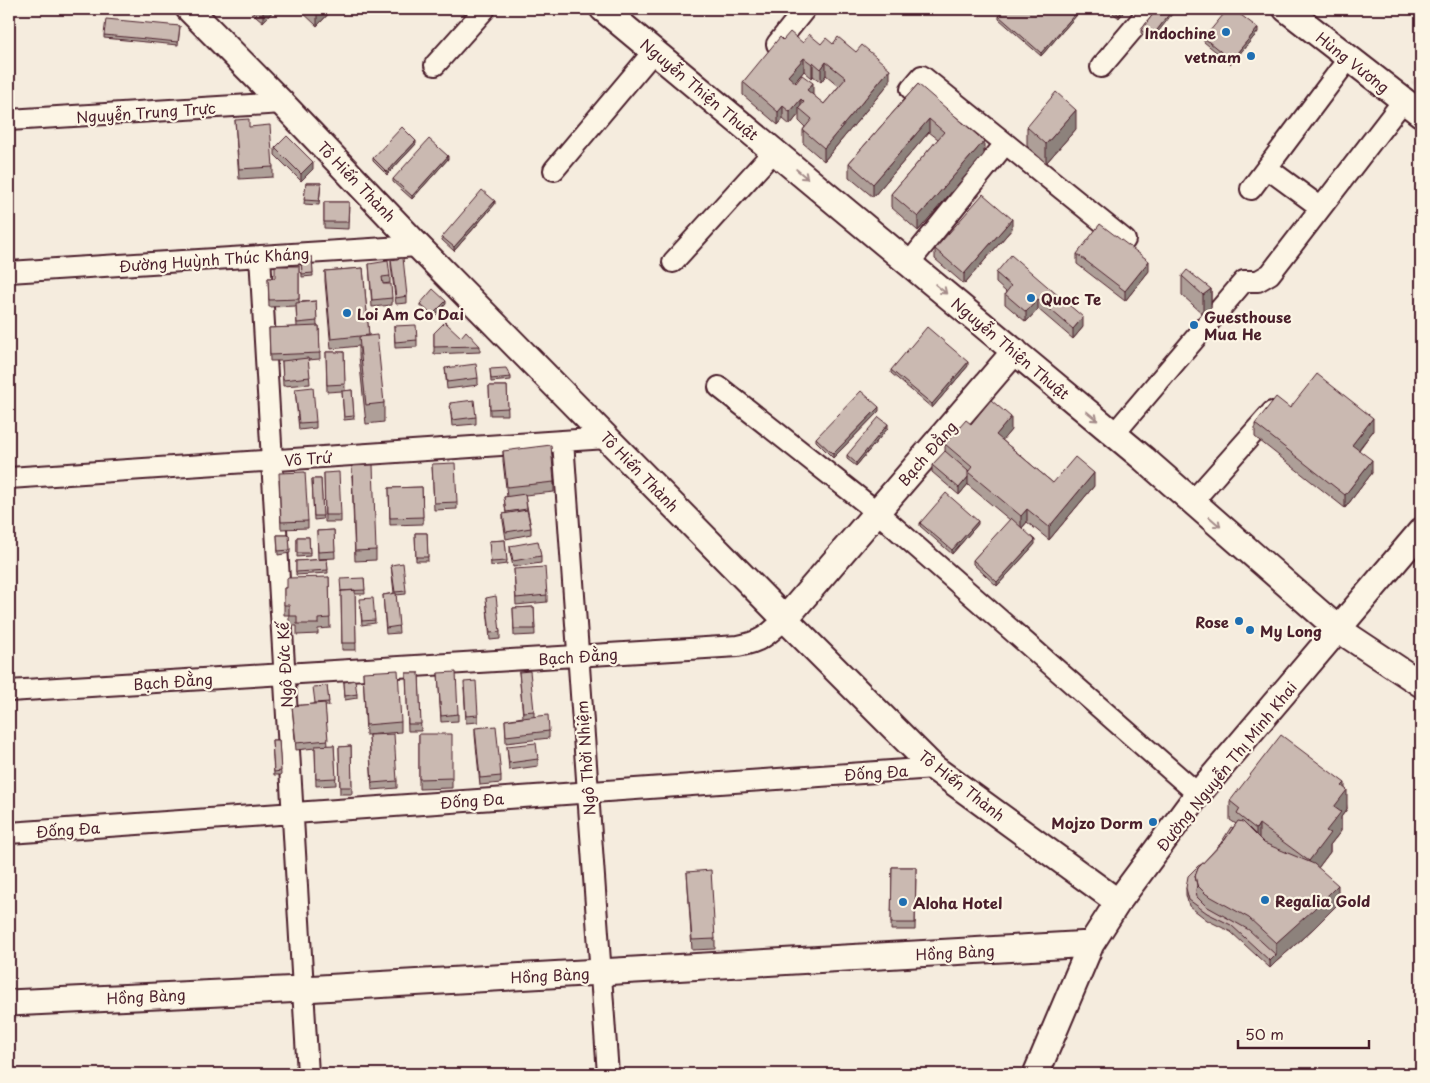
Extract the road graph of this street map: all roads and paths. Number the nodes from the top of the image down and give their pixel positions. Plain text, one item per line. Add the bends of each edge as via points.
1 (189, 9) edge
2 (485, 9) edge
3 (603, 9) edge
4 (805, 9) edge
5 (1150, 9) edge
6 (1286, 9) edge
7 (777, 44) edge
8 (654, 51) junction
9 (1349, 58) junction
10 (435, 66) dead end
11 (1101, 67) dead end
12 (911, 89) edge
13 (282, 103) junction
14 (1412, 107) edge
15 (9, 120) edge
16 (1005, 144) junction
17 (774, 151) junction
18 (1267, 168) junction
19 (554, 170) dead end
20 (1251, 189) dead end
21 (1320, 207) junction
22 (1125, 240) edge
23 (418, 246) junction
24 (260, 256) junction
25 (673, 262) dead end
26 (909, 263) junction
27 (9, 272) edge
28 (1015, 351) junction
29 (719, 387) dead end
30 (1275, 409) edge
31 (1114, 434) junction
32 (607, 438) junction
33 (563, 441) junction
34 (272, 460) junction
35 (9, 478) edge
36 (1192, 502) junction
37 (877, 512) junction
38 (1421, 531) edge
39 (785, 619) junction
40 (1338, 629) junction
41 (578, 656) junction
42 (284, 674) junction
43 (1421, 684) edge
44 (9, 691) edge
45 (934, 768) junction
46 (588, 792) junction
47 (1198, 794) junction
48 (293, 813) junction
49 (9, 833) edge
50 (1118, 902) junction
51 (1091, 944) junction
52 (600, 972) junction
53 (303, 989) junction
54 (9, 1003) edge
55 (308, 1074) edge
56 (608, 1074) edge
57 (1036, 1074) edge

1 - 13 street, Tô Hiến Thành
2 - 10 street
3 - 8 street, Nguyễn Thiện Thuật
4 - 7 street
5 - 11 street
6 - 9 street, Hùng Vương
8 - 17 street, Nguyễn Thiện Thuật
8 - 19 street
9 - 14 street, Hùng Vương
9 - 18 street
12 - 16 street via 922,76
13 - 15 street, Nguyễn Trung Trực
13 - 23 street, Tô Hiến Thành
14 - 21 street
16 - 22 street
16 - 26 street
17 - 25 street
17 -> 26 street, Nguyễn Thiện Thuật
18 - 20 street
18 - 21 street
21 - 31 street via 1270,274 1258,281 1244,281
23 - 24 street, Đường Huỳnh Thúc Kháng
23 - 32 street, Tô Hiến Thành
24 - 27 street, Đường Huỳnh Thúc Kháng
24 - 34 street, Ngô Đức Kế
26 -> 28 street, Nguyễn Thiện Thuật
28 -> 31 street, Nguyễn Thiện Thuật
28 - 37 street, Bạch Đằng
29 - 37 street
30 - 36 street
31 - 36 street, Nguyễn Thiện Thuật
32 - 33 street, Võ Trứ
32 - 39 street, Tô Hiến Thành
33 - 34 street, Võ Trứ
33 - 41 street, Ngô Thời Nhiệm
34 - 35 street, Võ Trứ
34 - 42 street, Ngô Đức Kế
36 -> 40 street, Nguyễn Thiện Thuật
37 - 39 street, Bạch Đằng
37 - 47 street
38 - 40 street, Đường Nguyễn Thị Minh Khai
39 - 41 street, Bạch Đằng via 754,644
39 - 45 street, Tô Hiến Thành
40 - 43 street, Nguyễn Thiện Thuật
40 - 47 street, Đường Nguyễn Thị Minh Khai
41 - 42 street, Bạch Đằng
41 - 46 street, Ngô Thời Nhiệm
42 - 44 street, Bạch Đằng
42 - 48 street, Ngô Đức Kế
45 - 46 street, Đống Đa
45 - 50 street, Tô Hiến Thành
46 - 48 street, Đống Đa
46 - 52 street, Ngô Thời Nhiệm
47 - 50 street, Đường Nguyễn Thị Minh Khai
48 - 49 street, Đống Đa
48 - 53 street, Ngô Đức Kế
50 - 51 street, Đường Nguyễn Thị Minh Khai
51 - 52 street, Hồng Bàng
51 - 57 street, Đường Nguyễn Thị Minh Khai
52 - 53 street, Hồng Bàng
52 - 56 street, Ngô Thời Nhiệm
53 - 54 street, Hồng Bàng
53 - 55 street, Ngô Đức Kế

